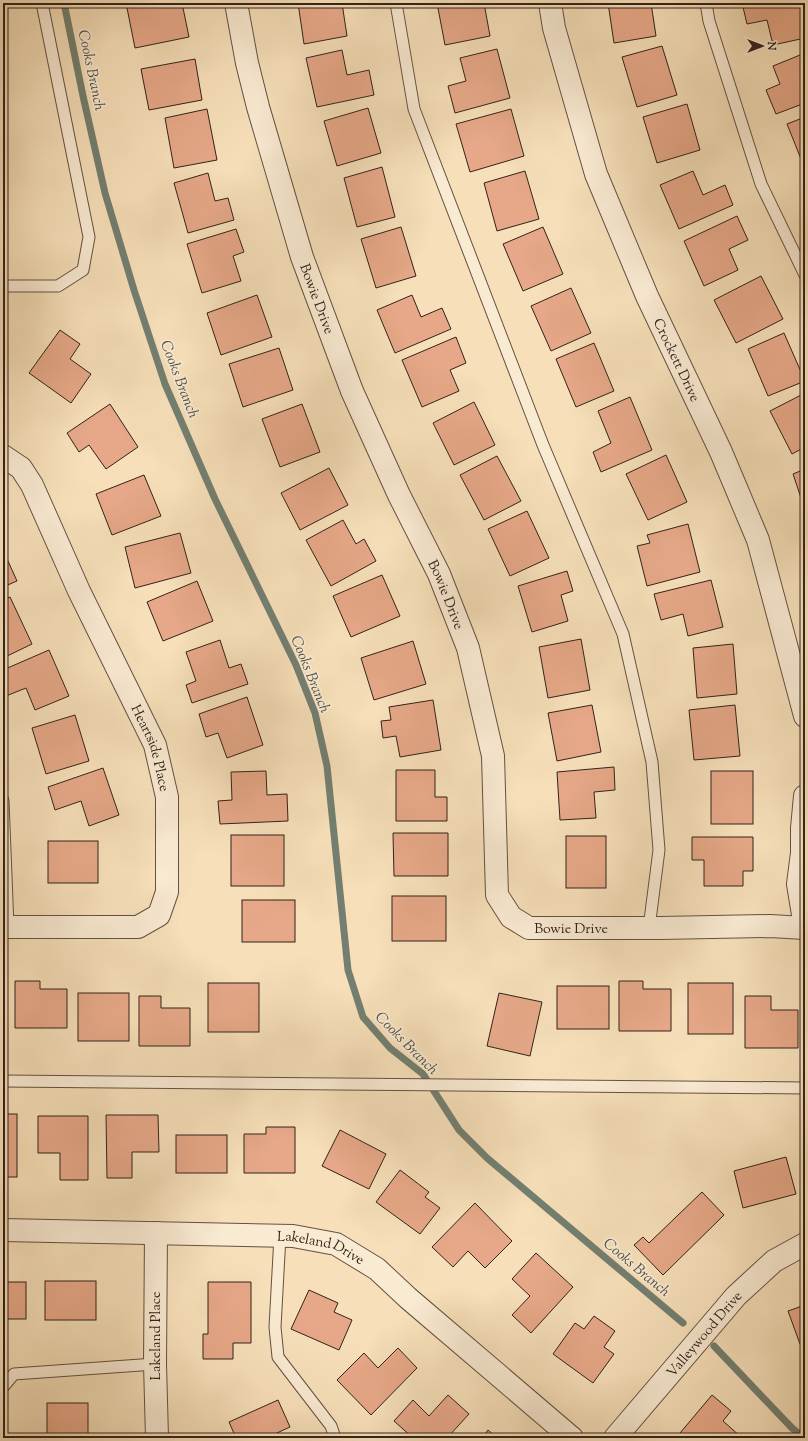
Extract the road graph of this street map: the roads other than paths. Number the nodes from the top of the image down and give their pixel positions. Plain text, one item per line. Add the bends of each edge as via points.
1 (42, 3) edge
2 (236, 3) edge
3 (396, 3) edge
4 (550, 3) edge
5 (706, 3) edge
6 (805, 275) edge
7 (3, 286) edge
8 (3, 456) edge
9 (805, 716) edge
10 (805, 796) edge
11 (3, 800) edge
12 (6, 927) edge
13 (649, 928) junction
14 (805, 928) edge
15 (3, 1081) edge
16 (805, 1088) edge
17 (3, 1230) edge
18 (156, 1233) junction
19 (280, 1236) junction
20 (805, 1244) edge
21 (155, 1364) junction
22 (3, 1387) edge
23 (157, 1438) edge
24 (335, 1438) edge
25 (572, 1438) edge
26 (615, 1438) edge

1 - 7 lane via 89,236 83,270 58,286
2 - 13 street, Bowie Drive via 258,107 302,257 352,391 399,495 439,574 468,648 493,756 497,895 510,917 529,928
3 - 13 lane via 414,109 543,445 623,634 652,762 659,850
4 - 9 street, Crockett Drive via 554,28 596,174 647,296 721,452 758,540
5 - 6 lane via 709,20 761,184
8 - 12 street, Heartside Place via 21,468 32,485 79,591 155,745 167,797 167,892 159,915 138,927
10 - 14 street via 798,884
11 - 12 lane
13 - 14 street, Bowie Drive
15 - 16 lane
17 - 18 street, Lakeland Drive
18 - 19 street, Lakeland Drive
18 - 21 street, Lakeland Place
19 - 24 lane via 275,1327 278,1357 331,1426
19 - 25 street, Lakeland Drive via 336,1244 377,1269
20 - 26 street, Valleywood Drive via 774,1262 736,1296
21 - 22 lane via 14,1374
21 - 23 street, Lakeland Place

